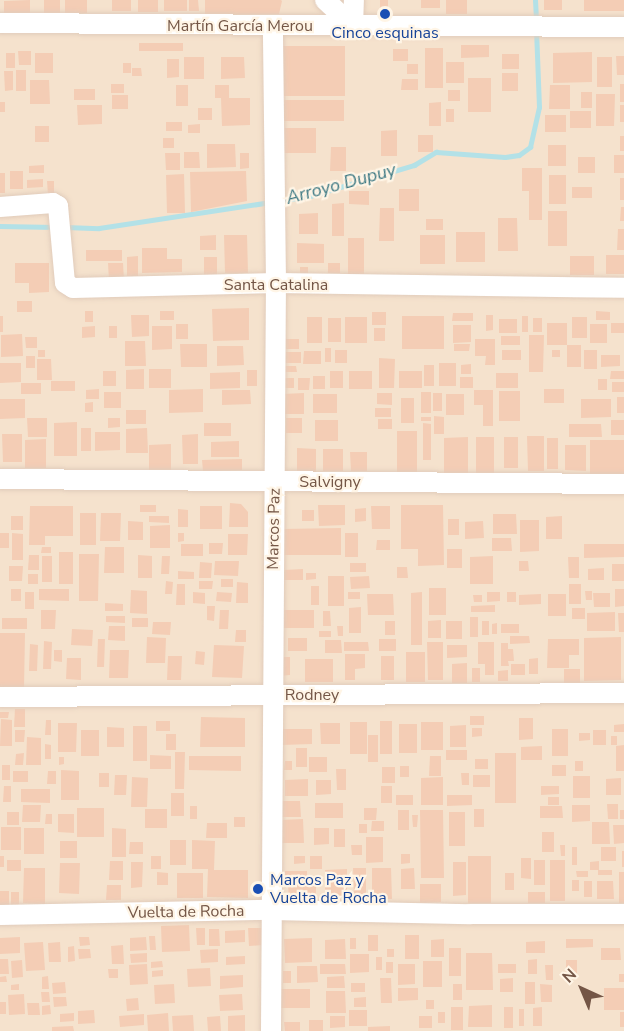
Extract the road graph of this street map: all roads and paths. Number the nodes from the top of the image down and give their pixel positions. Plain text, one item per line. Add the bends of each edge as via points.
1 (326, 0) edge
2 (354, 0) edge
3 (0, 23) edge
4 (353, 26) junction
5 (273, 27) junction
6 (624, 27) edge
7 (0, 207) edge
8 (276, 283) junction
9 (624, 288) edge
10 (0, 479) edge
11 (275, 481) junction
12 (624, 484) edge
13 (624, 693) edge
14 (272, 695) junction
15 (0, 697) edge
16 (271, 910) junction
17 (624, 914) edge
18 (0, 915) edge
19 (271, 1031) edge

1 - 4 street
2 - 4 street
3 - 5 street, Martín García Merou
4 - 5 street, Martín García Merou
4 - 6 street, Martín García Merou
5 - 8 street, Marcos Paz
7 - 8 street, Santa Catalina via 53,203 58,206 65,283 73,288
8 - 9 street, Santa Catalina
8 - 11 street, Marcos Paz
10 - 11 street, Salvigny
11 - 12 street, Salvigny
11 - 14 street, Marcos Paz
13 - 14 street, Rodney
14 - 15 street, Rodney
14 - 16 street, Marcos Paz
16 - 17 street, Vuelta de Rocha
16 - 18 street, Vuelta de Rocha
16 - 19 street, Marcos Paz

